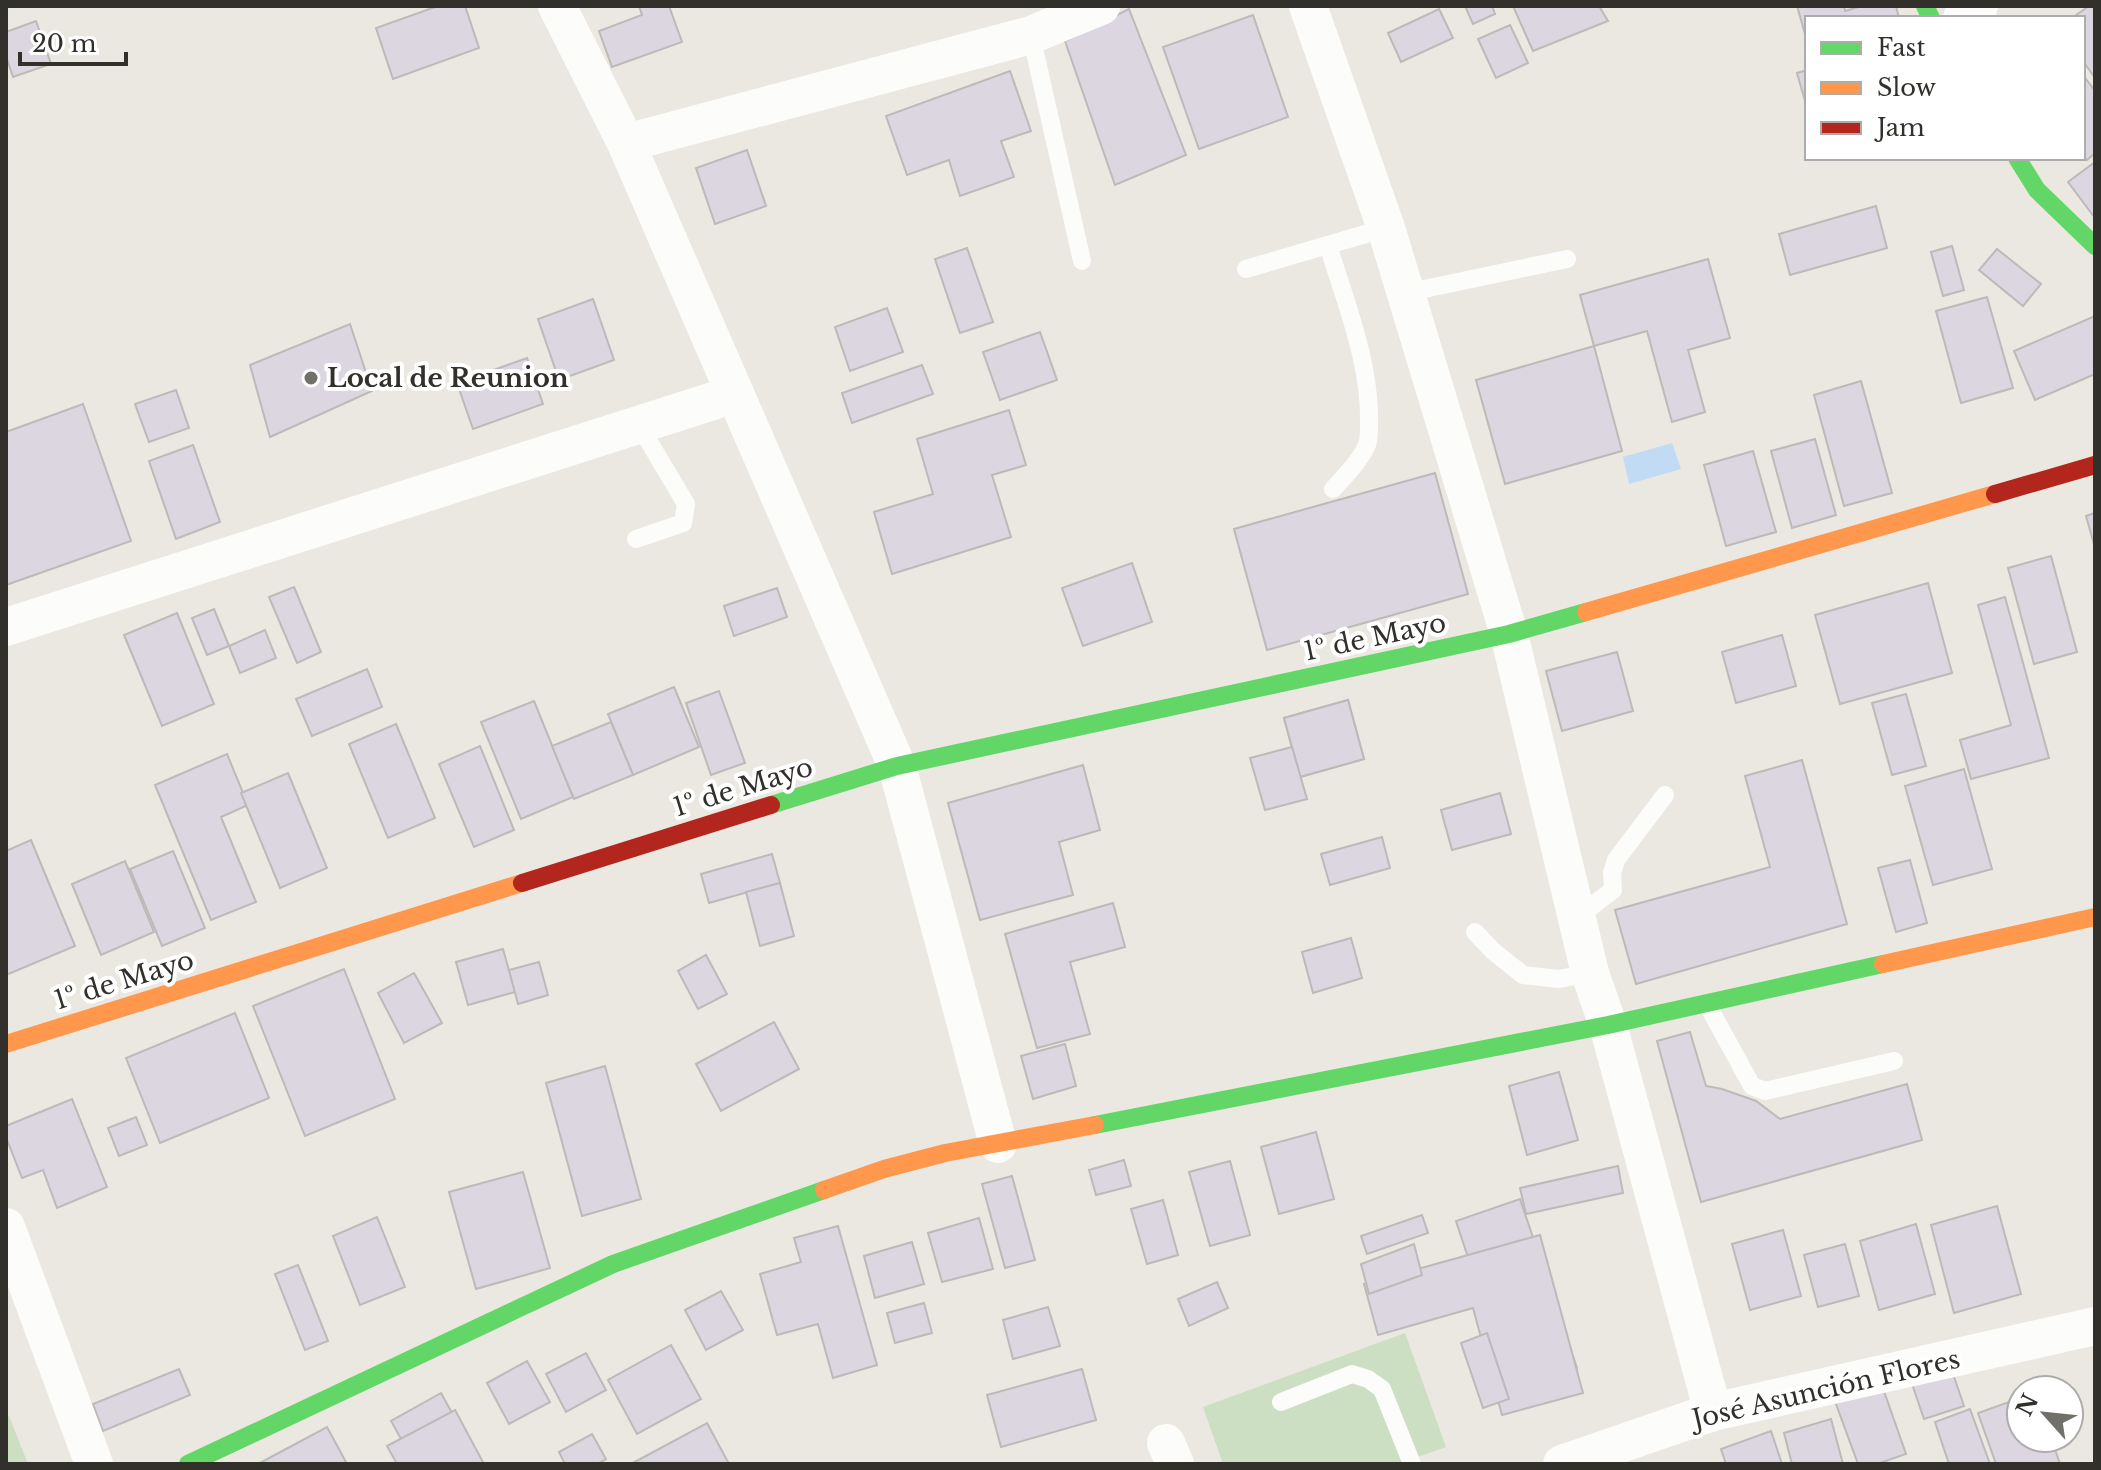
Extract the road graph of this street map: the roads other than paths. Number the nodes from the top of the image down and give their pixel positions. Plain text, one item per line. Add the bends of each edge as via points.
1 (557, 6) edge
2 (1101, 6) edge
3 (1308, 6) edge
4 (1031, 35) junction
5 (626, 143) junction
6 (2018, 160) edge
7 (1386, 228) junction
8 (1328, 245) junction
9 (2095, 246) edge
10 (1567, 259) dead end
11 (1082, 261) dead end
12 (1246, 269) dead end
13 (1405, 293) junction
14 (735, 394) junction
15 (639, 425) junction
16 (2095, 465) edge
17 (1333, 489) dead end
18 (636, 539) dead end
19 (6, 627) edge
20 (1509, 634) junction
21 (897, 766) junction
22 (1665, 795) dead end
23 (2095, 917) edge
24 (1576, 918) junction
25 (1475, 932) dead end
26 (1590, 973) junction
27 (1707, 1004) junction
28 (1608, 1025) junction
29 (6, 1044) edge
30 (1894, 1061) dead end
31 (998, 1144) junction
32 (6, 1227) edge
33 (2095, 1326) edge
34 (1281, 1402) dead end
35 (1713, 1412) junction
36 (1605, 1457) edge
37 (94, 1464) edge
38 (188, 1464) edge
39 (1412, 1464) edge
40 (1562, 1464) edge

1 - 5 street
2 - 4 street
3 - 7 street
4 - 5 street
4 - 11 lane
5 - 14 street
6 - 9 street via 2037,190
7 - 8 lane
7 - 13 street
8 - 12 lane
8 - 17 lane via 1359,348 1369,410 1368,443
10 - 13 lane
13 - 20 street
14 - 15 street
14 - 21 street
15 - 18 lane via 686,504 683,523
15 - 19 street
16 - 20 street, 1º de Mayo
20 - 21 street, 1º de Mayo
20 - 24 street
21 - 29 street, 1º de Mayo
21 - 31 street
22 - 24 lane via 1616,860 1613,890
23 - 27 street
24 - 26 street
25 - 26 lane via 1523,975 1559,979
26 - 28 street
27 - 28 street
27 - 30 lane via 1758,1090
28 - 31 street
28 - 35 street
31 - 38 street via 884,1169 613,1264
32 - 37 street
33 - 35 street, José Asunción Flores
34 - 39 lane via 1352,1374 1368,1379 1382,1389
35 - 36 street, José Asunción Flores
36 - 40 street, José Asunción Flores

